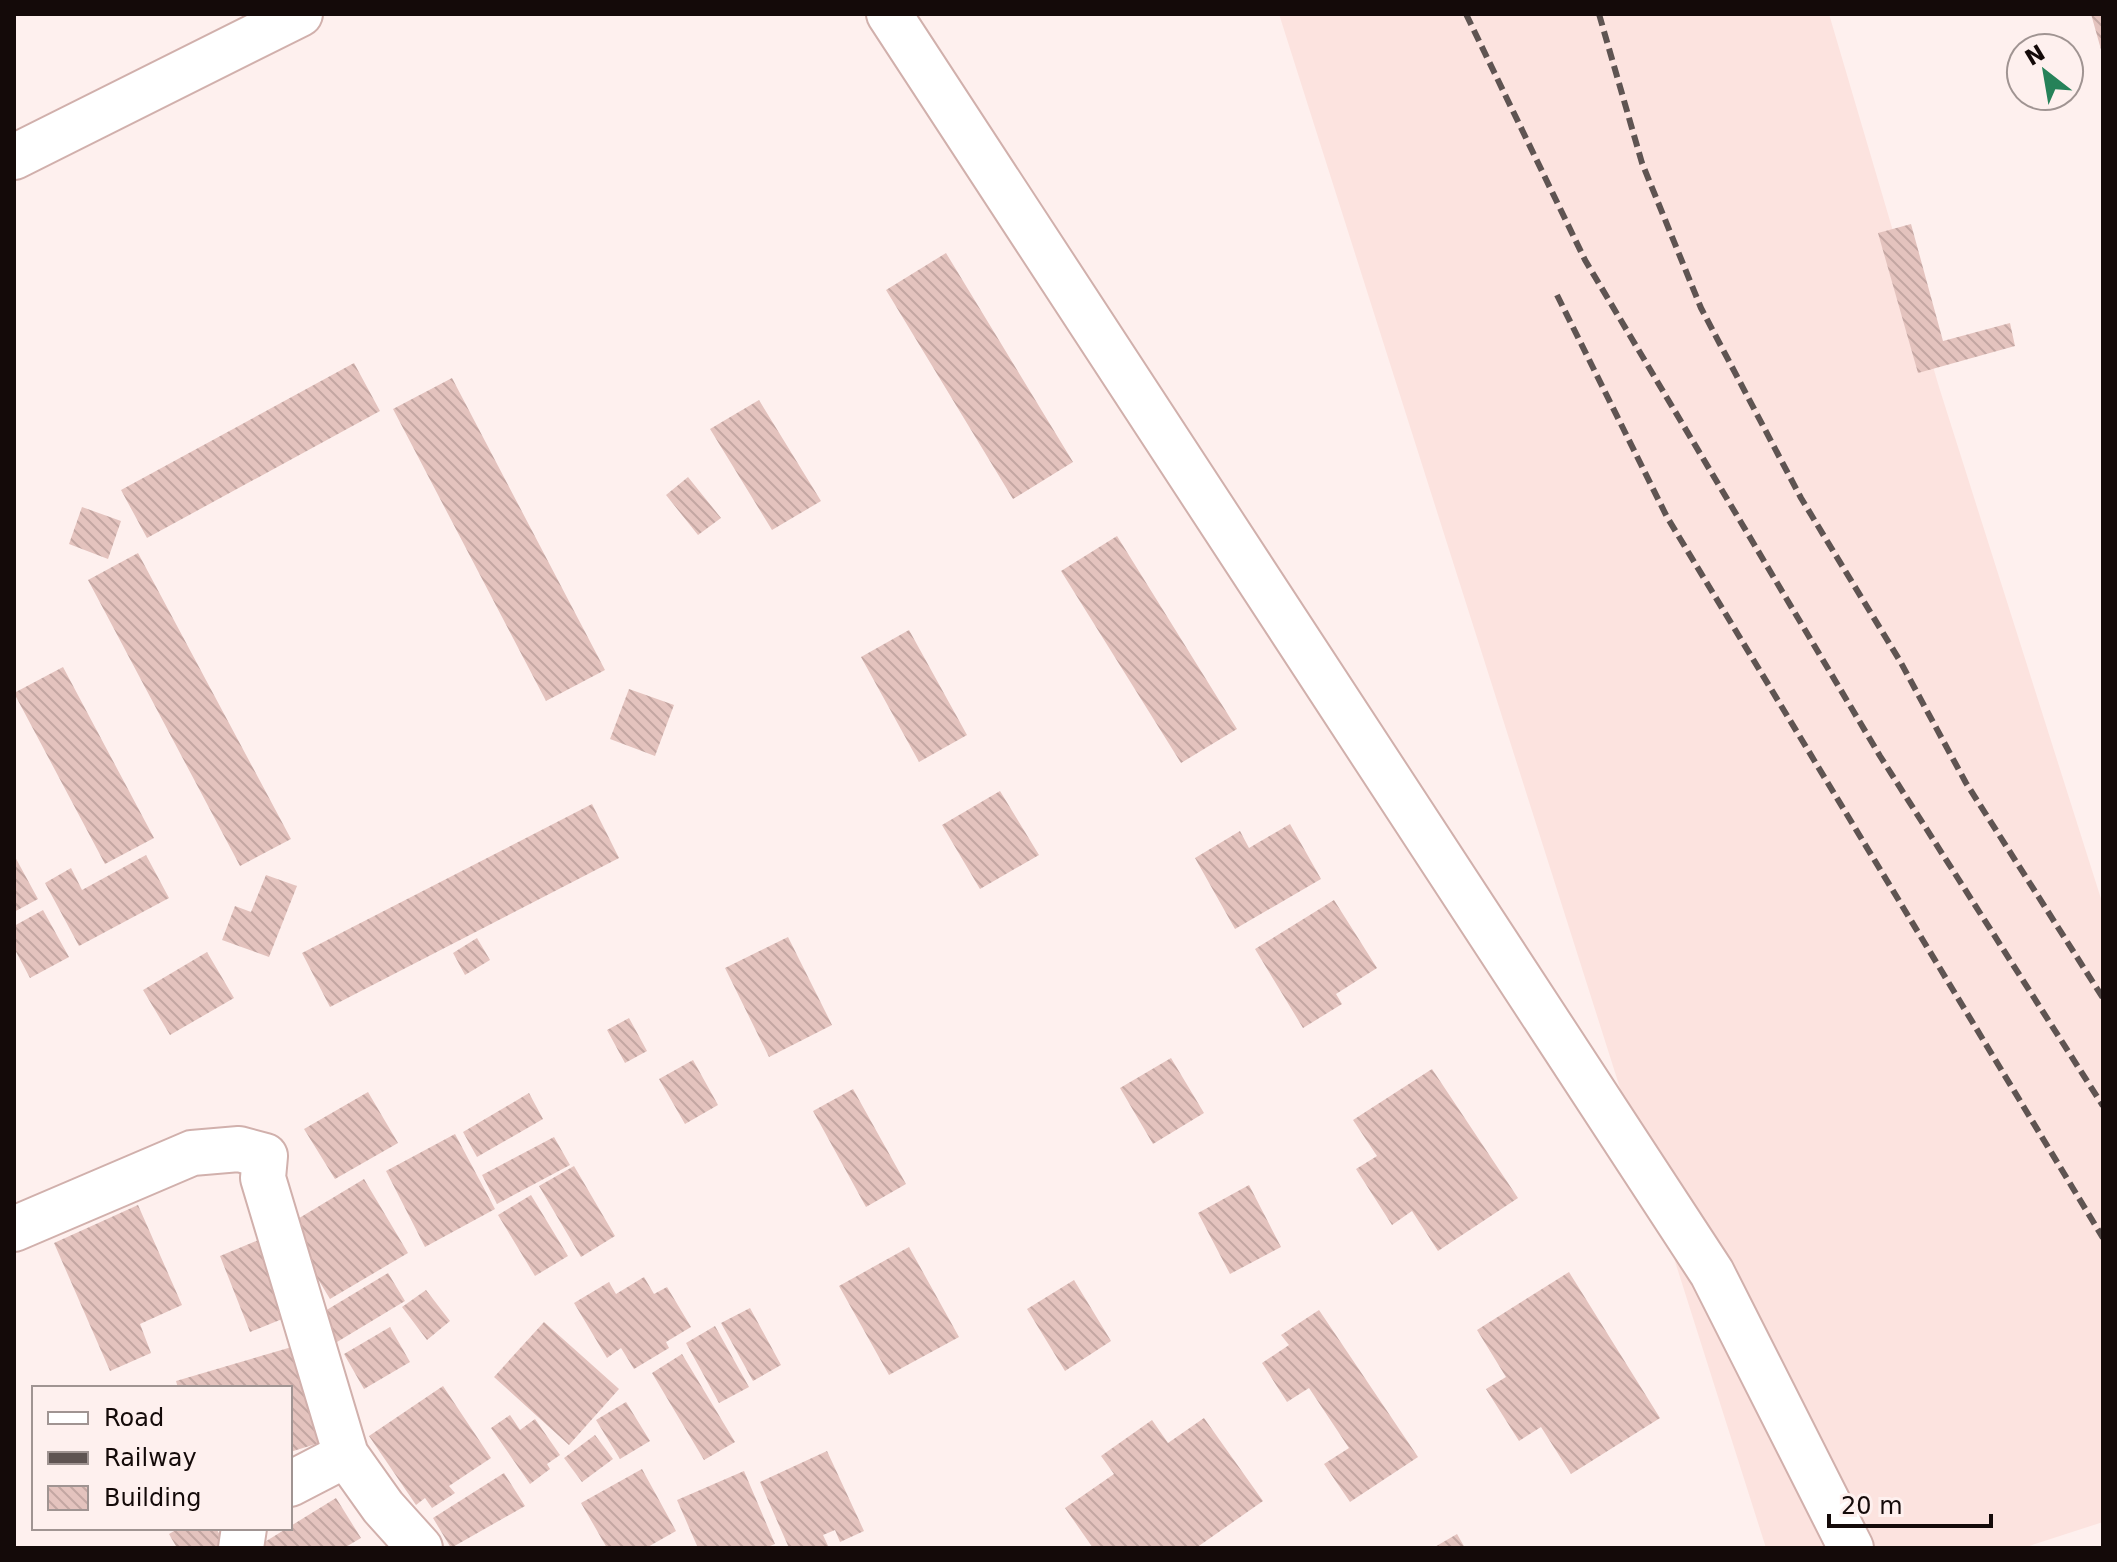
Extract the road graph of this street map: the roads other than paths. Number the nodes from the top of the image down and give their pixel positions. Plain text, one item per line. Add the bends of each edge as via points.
1 (300, 14) edge
2 (889, 14) edge
3 (14, 157) edge
4 (14, 1229) edge
5 (346, 1455) junction
6 (292, 1483) edge
7 (420, 1548) edge
8 (1851, 1548) edge

1 - 3 street
2 - 8 street via 1712,1273
4 - 5 street via 192,1153 239,1149 265,1156 263,1178
5 - 6 street
5 - 7 street

